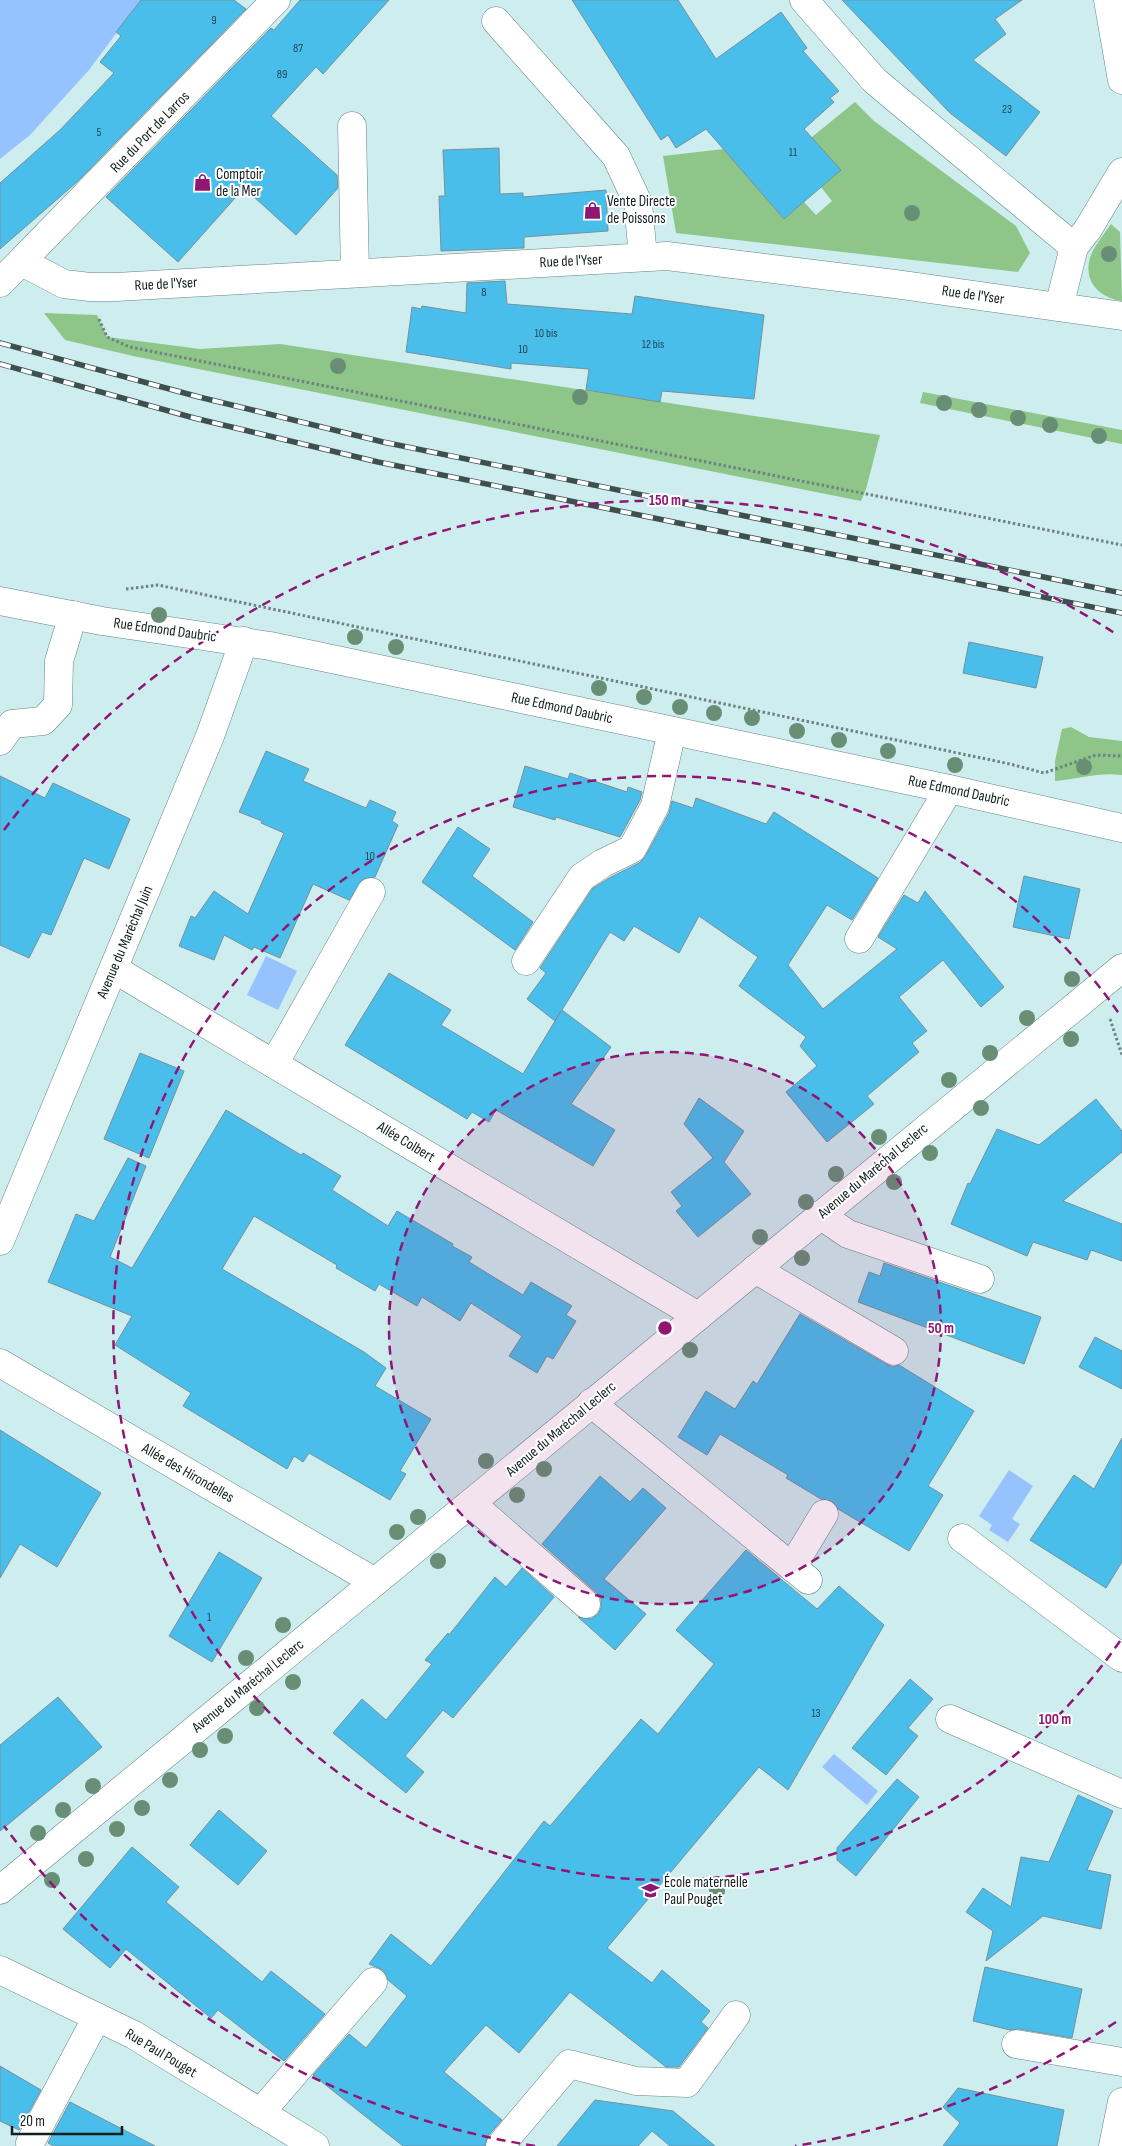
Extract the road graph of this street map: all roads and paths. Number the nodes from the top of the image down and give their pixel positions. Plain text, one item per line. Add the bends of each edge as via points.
1 (276, 0) edge
2 (804, 0) edge
3 (1108, 0) edge
4 (496, 21) dead end
5 (1122, 80) edge
6 (352, 126) dead end
7 (1122, 172) edge
8 (1074, 247) junction
9 (643, 257) junction
10 (22, 262) junction
11 (355, 274) junction
12 (0, 283) edge
13 (90, 287) junction
14 (1059, 307) junction
15 (1122, 316) edge
16 (1122, 545) edge
17 (124, 589) dead end
18 (0, 601) edge
19 (73, 615) junction
20 (244, 641) junction
21 (672, 731) junction
22 (0, 741) edge
23 (1122, 756) edge
24 (950, 789) junction
25 (1122, 828) edge
26 (371, 892) dead end
27 (859, 939) dead end
28 (526, 961) dead end
29 (1122, 968) edge
30 (114, 969) junction
31 (274, 1064) junction
32 (820, 1215) junction
33 (0, 1241) edge
34 (755, 1269) junction
35 (980, 1279) dead end
36 (698, 1316) junction
37 (894, 1351) dead end
38 (0, 1363) edge
39 (591, 1404) junction
40 (471, 1503) junction
41 (824, 1514) dead end
42 (962, 1538) dead end
43 (375, 1582) junction
44 (586, 1604) dead end
45 (1122, 1658) edge
46 (950, 1719) dead end
47 (1122, 1794) edge
48 (0, 1890) edge
49 (0, 1970) edge
50 (373, 1982) dead end
51 (736, 2016) dead end
52 (97, 2017) junction
53 (1016, 2044) dead end
54 (1122, 2062) edge
55 (1122, 2102) edge
56 (260, 2113) junction
57 (1117, 2139) edge
58 (30, 2143) dead end
59 (315, 2146) edge
60 (500, 2146) edge

1 - 10 street, Rue du Port de Larros
2 - 8 street via 875,82
3 - 5 street
4 - 9 street via 616,156 638,203
6 - 11 street
7 - 8 street
8 - 14 street
9 - 11 street, Rue de l'Yser
9 - 14 street, Rue de l'Yser via 667,256
10 - 12 street, Rue du Port de Larros
10 - 13 street, Rue de l'Yser via 64,284
11 - 13 street, Rue de l'Yser
13 - 16 path via 107,337 130,347
14 - 15 street, Rue de l'Yser
17 - 23 path via 158,585 1044,773 1096,755
18 - 19 street, Rue Edmond Daubric
19 - 20 street, Rue Edmond Daubric
19 - 22 street via 59,660 58,706 43,721 12,724
20 - 21 street, Rue Edmond Daubric
20 - 30 street, Avenue du Maréchal Juin via 210,736
21 - 24 street, Rue Edmond Daubric
21 - 28 street via 655,806 632,849 582,877
24 - 25 street, Rue Edmond Daubric
24 - 27 street
26 - 31 street
29 - 32 street, Avenue du Maréchal Leclerc
30 - 31 street, Allée Colbert
30 - 33 street, Avenue du Maréchal Juin
31 - 36 street, Allée Colbert
32 - 34 street, Avenue du Maréchal Leclerc
32 - 35 street via 848,1234
34 - 36 street, Avenue du Maréchal Leclerc
34 - 37 street
36 - 39 street, Avenue du Maréchal Leclerc
38 - 43 street, Allée des Hirondelles
39 - 40 street, Avenue du Maréchal Leclerc
39 - 41 street via 800,1574
40 - 43 street, Avenue du Maréchal Leclerc
40 - 44 street
42 - 45 street
43 - 48 street, Avenue du Maréchal Leclerc
46 - 47 street
49 - 52 street, Rue Paul Pouget
50 - 56 street
51 - 60 street via 687,2083 636,2081 569,2064
52 - 56 street, Rue Paul Pouget via 134,2035
52 - 58 street
53 - 54 street
55 - 57 street
56 - 59 street, Rue Paul Pouget

